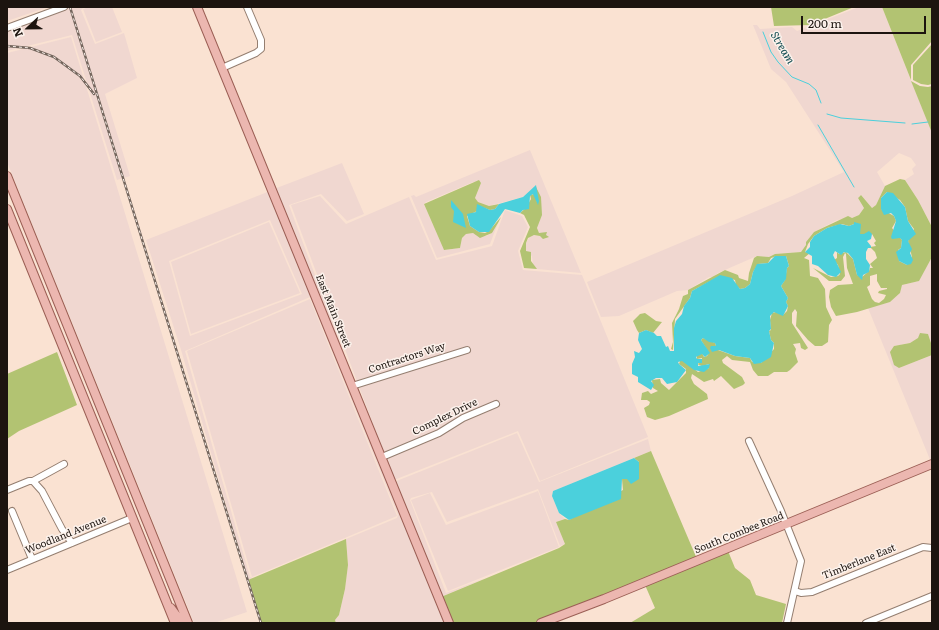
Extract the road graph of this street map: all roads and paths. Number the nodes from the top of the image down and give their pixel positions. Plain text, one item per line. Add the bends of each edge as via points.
1 (64, 7) edge
2 (197, 7) edge
3 (248, 7) edge
4 (7, 28) edge
5 (222, 68) junction
6 (7, 176) edge
7 (7, 210) edge
8 (54, 292) junction
9 (48, 310) junction
10 (66, 322) junction
11 (62, 344) junction
12 (467, 350) dead end
13 (352, 386) junction
14 (496, 404) dead end
15 (749, 441) dead end
16 (382, 457) junction
17 (64, 464) dead end
18 (932, 464) edge
19 (33, 481) junction
20 (131, 483) junction
21 (7, 490) edge
22 (12, 511) dead end
23 (132, 518) junction
24 (787, 524) junction
25 (72, 543) junction
26 (931, 548) edge
27 (160, 556) junction
28 (32, 559) junction
29 (7, 570) edge
30 (795, 591) junction
31 (932, 596) edge
32 (166, 601) junction
33 (552, 622) edge
34 (175, 623) edge
35 (182, 623) edge
36 (188, 623) edge
37 (449, 623) edge
38 (541, 623) edge
39 (787, 623) edge
40 (866, 623) edge

1 - 4 street
2 - 5 main road, East Main Street
3 - 5 street via 261,40 260,48 256,53
5 - 13 main road, East Main Street
6 - 8 main road
7 - 9 main road
8 - 9 main road via 53,303
8 - 10 main road
9 - 10 main road
9 - 11 main road
10 - 11 main road via 61,332
10 - 20 main road
11 - 23 main road
12 - 13 street, Contractors Way
13 - 16 main road, East Main Street
14 - 16 street, Complex Drive via 462,418 439,433
15 - 24 street
16 - 37 main road, East Main Street
17 - 19 street
18 - 24 main road, South Combee Road
19 - 21 street
19 - 25 street via 42,491
20 - 23 main road via 136,506
20 - 27 main road
22 - 28 street
23 - 25 street, Woodland Avenue
23 - 27 main road via 144,530
23 - 32 main road
24 - 30 street via 801,561
24 - 33 main road, South Combee Road
25 - 28 street, Woodland Avenue
26 - 30 street, Timberlane East via 923,546 812,592
27 - 36 main road
28 - 29 street, Woodland Avenue
30 - 39 street
31 - 40 street
32 - 34 main road
32 - 35 main road
33 - 38 main road, South Combee Road

